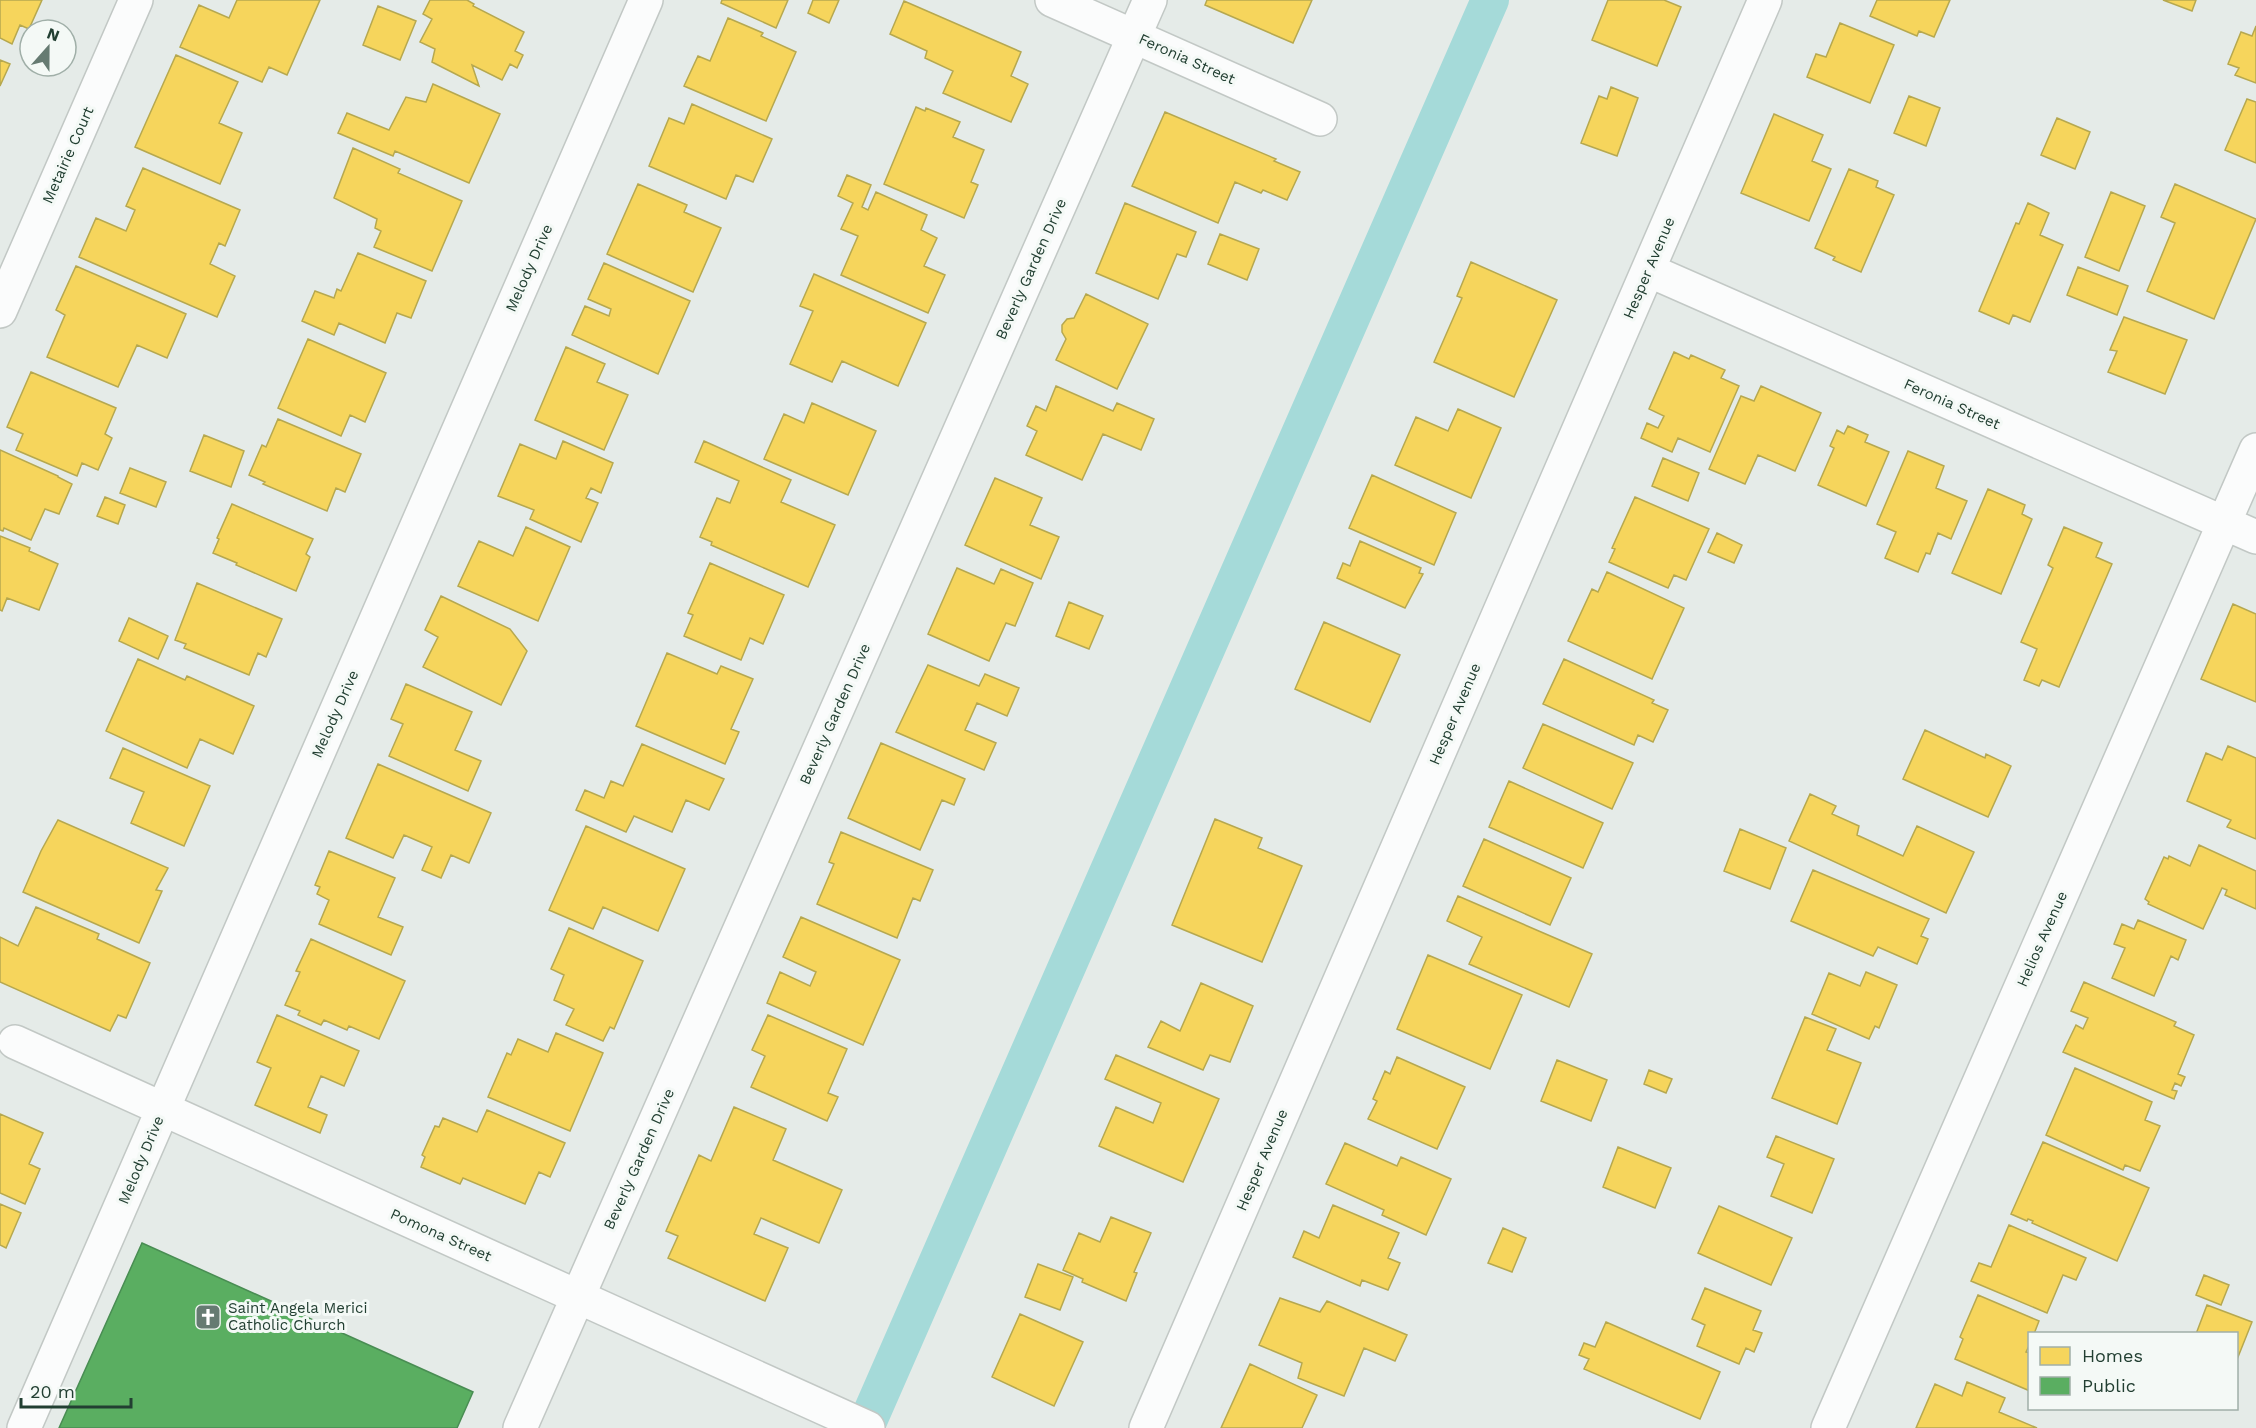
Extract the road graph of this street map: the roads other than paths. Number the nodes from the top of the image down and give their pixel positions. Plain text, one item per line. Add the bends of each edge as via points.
1 (136, 0) edge
2 (645, 0) edge
3 (1052, 0) edge
4 (1150, 0) edge
5 (1765, 0) edge
6 (1135, 35) junction
7 (1320, 119) dead end
8 (1648, 270) junction
9 (0, 311) edge
10 (2256, 450) edge
11 (2224, 523) junction
12 (2256, 537) edge
13 (15, 1042) dead end
14 (162, 1109) junction
15 (578, 1298) junction
16 (24, 1428) edge
17 (520, 1428) edge
18 (868, 1428) edge
19 (1146, 1428) edge
20 (1828, 1428) edge

1 - 9 street, Metairie Court
2 - 14 street, Melody Drive
3 - 6 street, Feronia Street
4 - 6 street, Beverly Garden Drive
5 - 8 street, Hesper Avenue
6 - 7 street, Feronia Street
6 - 15 street, Beverly Garden Drive
8 - 11 street, Feronia Street
8 - 19 street, Hesper Avenue
10 - 11 street, Helios Avenue
11 - 12 street, Feronia Street
11 - 20 street, Helios Avenue
13 - 14 street, Pomona Street
14 - 15 street, Pomona Street
14 - 16 street, Melody Drive
15 - 17 street, Beverly Garden Drive
15 - 18 street, Pomona Street

